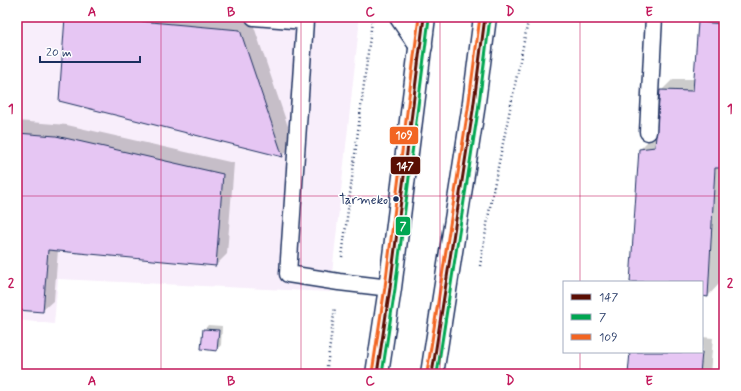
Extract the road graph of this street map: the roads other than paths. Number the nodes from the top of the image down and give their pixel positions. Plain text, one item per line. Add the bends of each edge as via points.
1 (254, 17) edge
2 (400, 17) edge
3 (424, 17) edge
4 (485, 17) edge
5 (654, 17) edge
6 (420, 46) junction
7 (648, 132) dead end
8 (390, 288) junction
9 (377, 374) edge
10 (432, 374) edge

1 - 8 lane via 304,21 288,274
2 - 6 main road
3 - 6 main road
4 - 10 main road
5 - 7 lane
6 - 8 main road
8 - 9 main road

